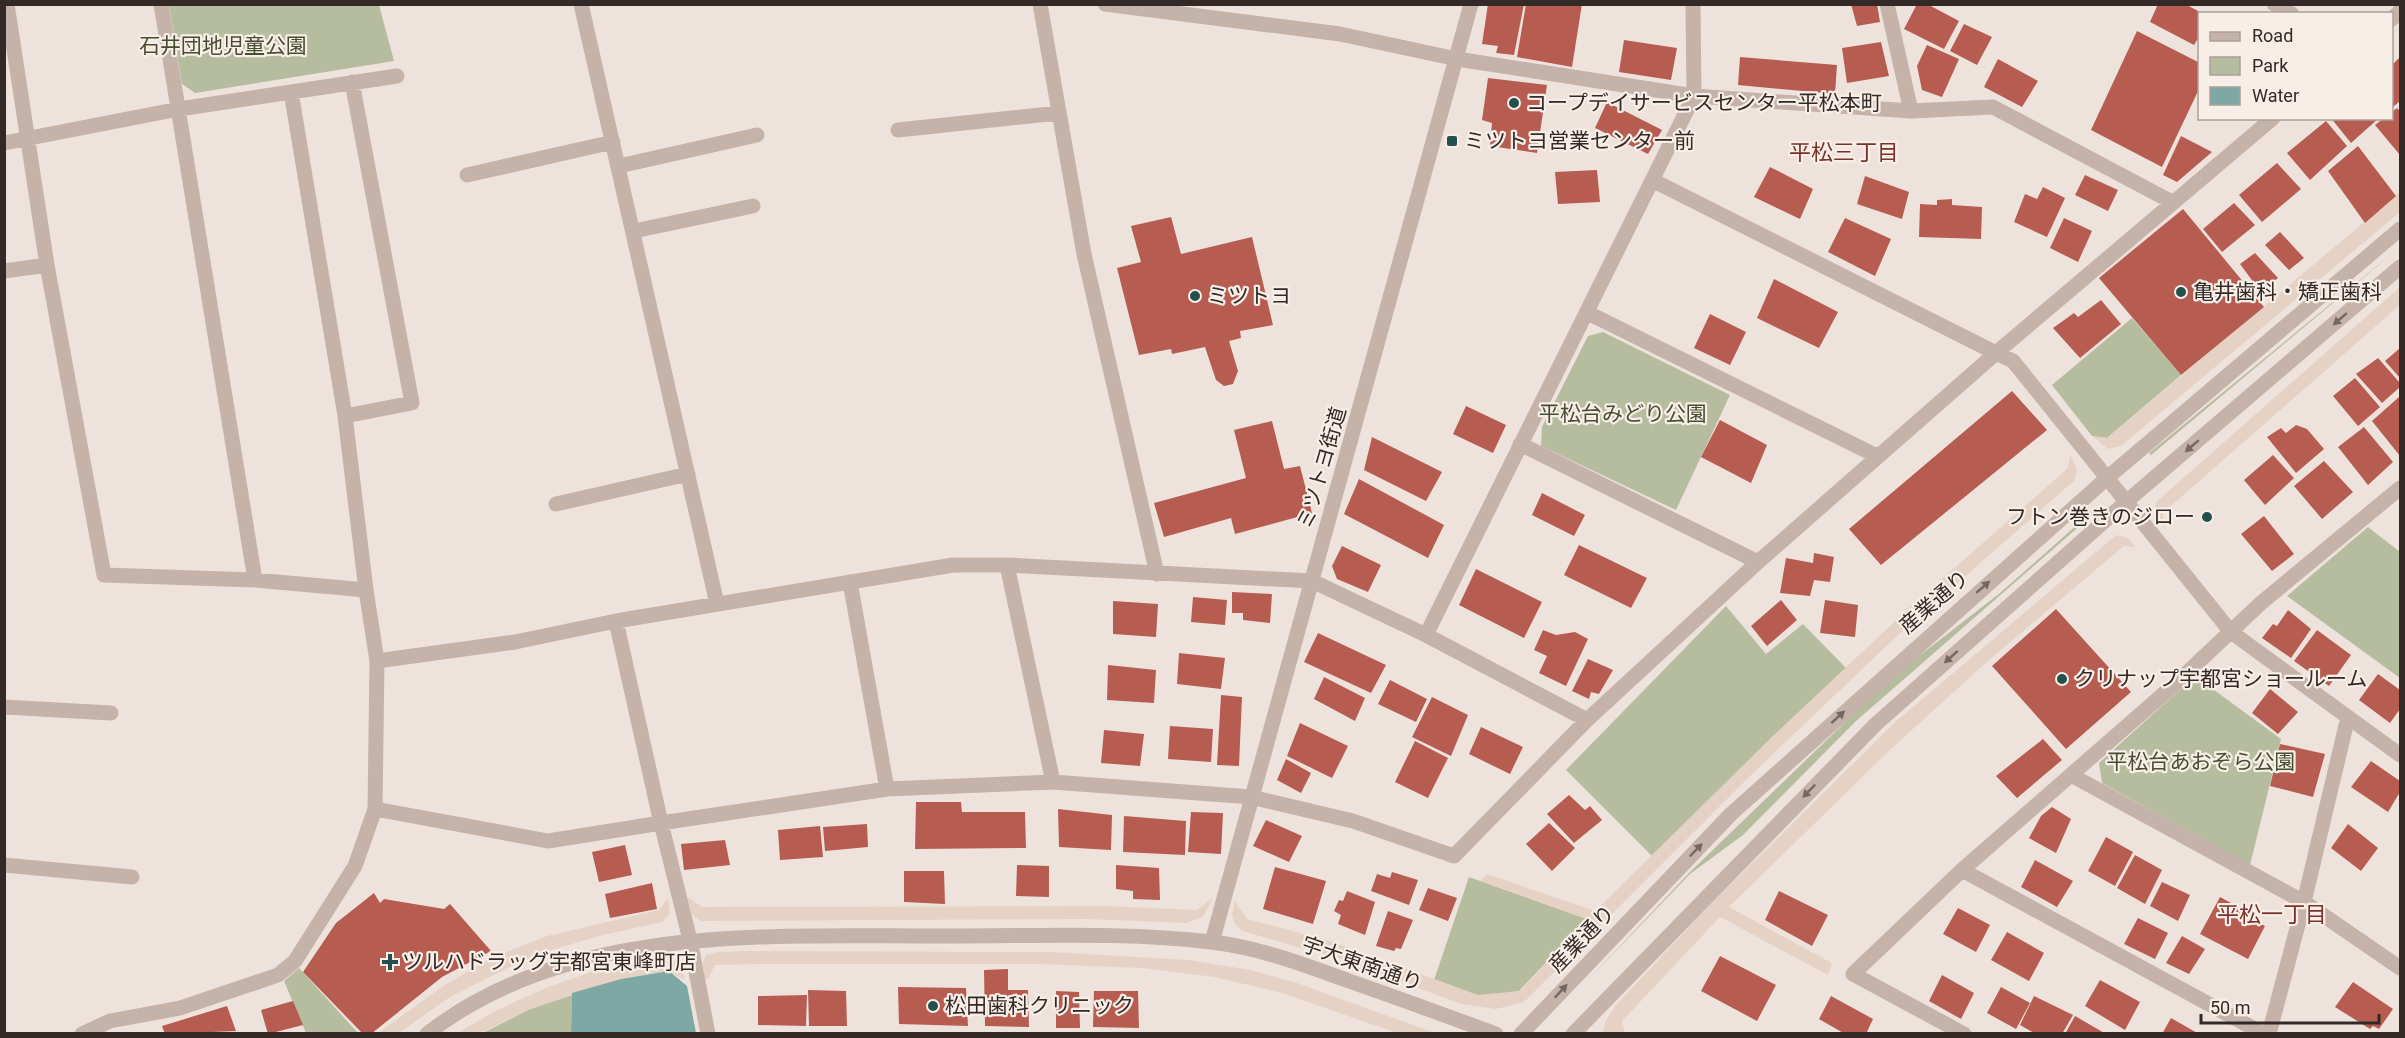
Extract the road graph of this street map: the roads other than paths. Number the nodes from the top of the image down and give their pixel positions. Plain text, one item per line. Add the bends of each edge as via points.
1 (7, 4) edge
2 (161, 4) edge
3 (581, 4) edge
4 (1040, 4) edge
5 (1105, 4) edge
6 (1471, 4) edge
7 (1693, 4) edge
8 (1887, 4) edge
9 (2274, 4) edge
10 (2288, 12) edge
11 (1456, 59) junction
12 (397, 76) dead end
13 (352, 82) junction
14 (291, 92) junction
15 (1694, 96) junction
16 (179, 109) junction
17 (1911, 111) junction
18 (1059, 113) junction
19 (2271, 120) edge
20 (898, 130) dead end
21 (757, 135) dead end
22 (28, 140) junction
23 (613, 142) junction
24 (4, 143) edge
25 (619, 166) junction
26 (467, 175) dead end
27 (1654, 181) junction
28 (2172, 202) junction
29 (753, 206) dead end
30 (2400, 229) edge
31 (634, 231) junction
32 (47, 265) junction
33 (2400, 267) edge
34 (4, 271) edge
35 (1588, 313) junction
36 (1996, 353) junction
37 (345, 416) junction
38 (1520, 444) junction
39 (1877, 456) junction
40 (687, 474) junction
41 (2107, 478) junction
42 (2400, 488) edge
43 (2126, 502) junction
44 (556, 504) dead end
45 (1758, 562) junction
46 (1007, 565) junction
47 (1157, 574) junction
48 (255, 580) junction
49 (1312, 581) junction
50 (850, 582) junction
51 (366, 590) junction
52 (717, 604) junction
53 (616, 621) junction
54 (2231, 632) junction
55 (1426, 635) junction
56 (377, 661) junction
57 (4, 707) edge
58 (111, 712) dead end
59 (2348, 717) junction
60 (1587, 720) junction
61 (2400, 754) edge
62 (2071, 775) junction
63 (1053, 782) junction
64 (887, 789) junction
65 (1251, 797) junction
66 (375, 809) junction
67 (661, 823) junction
68 (4, 865) edge
69 (1962, 870) junction
70 (132, 877) dead end
71 (2304, 902) junction
72 (690, 940) junction
73 (1212, 942) junction
74 (2400, 968) edge
75 (92, 1031) edge
76 (427, 1034) edge
77 (708, 1034) edge
78 (1496, 1034) edge
79 (1521, 1034) edge
80 (1573, 1034) edge
81 (1964, 1034) edge
82 (2264, 1034) edge
83 (2270, 1034) edge

1 - 22 street
2 - 16 street
3 - 23 street
4 - 18 street
5 - 11 street via 1340,34
6 - 11 street, ミツトヨ街道
7 - 15 street
8 - 17 street
9 - 10 street
11 - 15 street
11 - 49 street, ミツトヨ街道
12 - 13 street
13 - 14 street
13 - 37 street via 412,403
14 - 16 street
14 - 37 street
15 - 17 street
15 - 27 street
16 - 22 street
16 - 48 street
17 - 28 street via 1993,107
18 - 20 street
18 - 47 street via 1084,254
19 - 28 street
21 - 25 street
22 - 24 street
22 - 32 street
23 - 25 street
23 - 26 street
25 - 31 street
27 - 35 street
27 - 36 street
28 - 36 street
29 - 31 street
30 - 41 street, 産業通り
31 - 40 street
32 - 34 street
32 - 48 street via 104,575
33 -> 43 street
35 - 38 street
35 - 39 street
36 - 39 street
36 - 41 street via 2013,361
37 - 51 street
38 - 45 street
38 - 55 street
39 - 45 street
40 - 44 street
40 - 52 street
41 - 43 street
79 -> 41 street, 産業通り via 1731,814
42 - 54 street
43 - 54 street
43 -> 80 street via 1876,724
45 - 60 street
46 - 47 street
46 - 50 street via 953,565
46 - 63 street
47 - 49 street
48 - 51 street
49 - 55 street
49 - 65 street, ミツトヨ街道
50 - 52 street
50 - 64 street
51 - 56 street
52 - 53 street
53 - 56 street via 515,642
53 - 67 street
54 - 59 street
54 - 62 street
55 - 60 street
56 - 66 street
57 - 58 street
59 - 61 street
59 - 71 street
60 - 65 street via 1454,856 1353,821
62 - 69 street
62 - 71 street
63 - 64 street
63 - 65 street
64 - 67 street
65 - 73 street, ミツトヨ街道
66 - 67 street via 548,841
66 - 75 street via 355,866 295,960 278,975 180,1008 110,1021
67 - 72 street
68 - 70 street
69 - 81 street via 1853,974
69 - 82 street
71 - 74 street
71 - 83 street
72 - 73 street, 宇大東南通り via 1046,936
72 - 76 street, 宇大東南通り via 610,953 553,968 503,987 450,1016
72 - 77 street
73 - 78 street, 宇大東南通り via 1311,967

